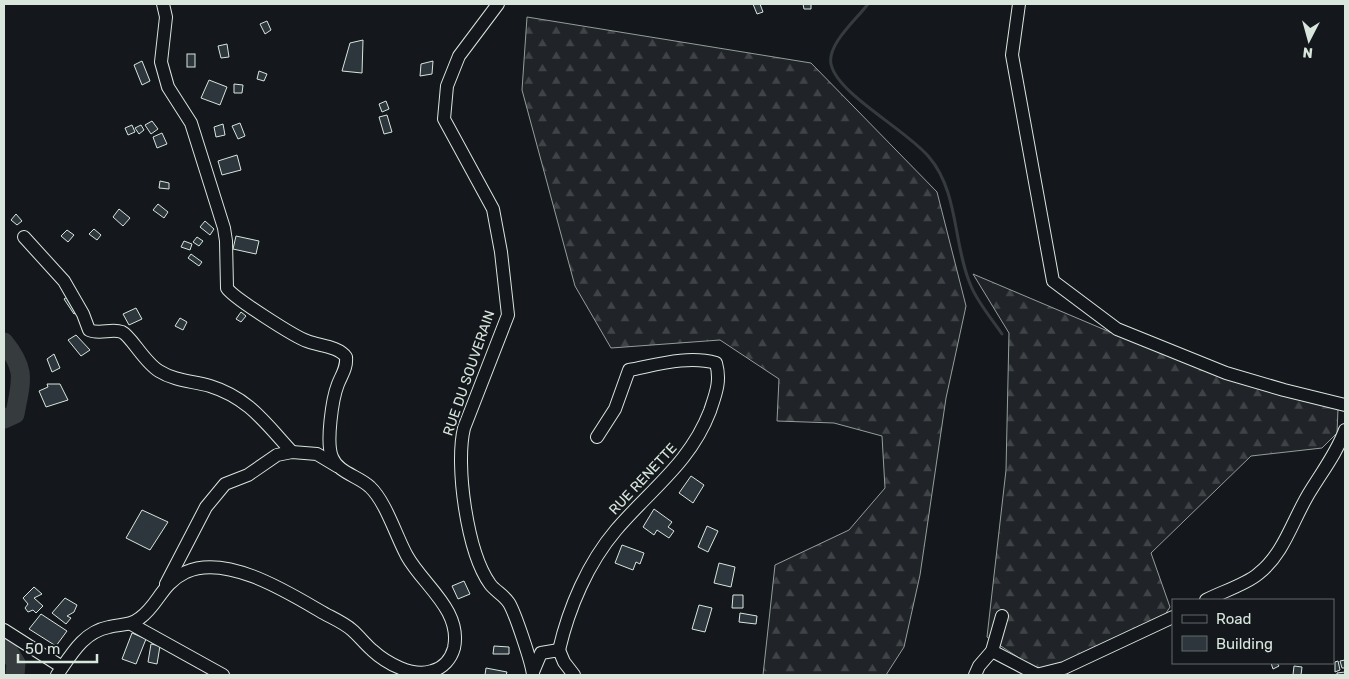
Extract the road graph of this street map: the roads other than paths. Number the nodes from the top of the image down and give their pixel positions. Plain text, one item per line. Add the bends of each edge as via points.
1 (163, 4) edge
2 (498, 4) edge
3 (1019, 4) edge
4 (24, 237) dead end
5 (1345, 405) edge
6 (1345, 430) edge
7 (597, 437) dead end
8 (292, 452) junction
9 (339, 467) junction
10 (165, 586) junction
11 (1208, 599) edge
12 (1002, 616) dead end
13 (1172, 617) edge
14 (131, 624) junction
15 (4, 630) edge
16 (559, 650) junction
17 (992, 651) junction
18 (393, 670) edge
19 (62, 672) edge
20 (215, 673) edge
21 (533, 674) edge
22 (574, 675) edge
23 (975, 675) edge
24 (1036, 675) edge

1 - 9 street via 166,17 161,62 168,87 191,123 224,228 227,288 286,331 335,349 346,357 334,400 330,448 332,459
2 - 21 street, RUE DU SOUVERAIN via 459,56 446,86 444,119 493,209 508,315 464,428 460,471 467,517 480,562 490,584 509,603
3 - 5 street via 1012,55 1053,281 1117,329 1226,373
4 - 8 street via 64,281 89,330 123,333 146,362 159,371 174,379 210,386 247,404
6 - 11 street via 1275,555 1257,575
7 - 16 street, RUE RENETTE via 615,409 629,370 686,360 716,363 720,378 704,428 686,456 616,530 593,564 574,600
8 - 9 street via 317,454
8 - 10 street via 277,455 248,475 225,484 216,493
9 - 18 street via 371,488 410,561 444,606 454,631 453,653 441,667 418,673
10 - 14 street via 149,610
10 - 18 street via 186,572 200,568 246,574 286,592 351,629
12 - 17 street
13 - 24 street via 1064,668
14 - 19 street via 111,626 88,634
14 - 20 street
15 - 19 street
16 - 21 street via 542,653
16 - 22 street
17 - 23 street
17 - 24 street

